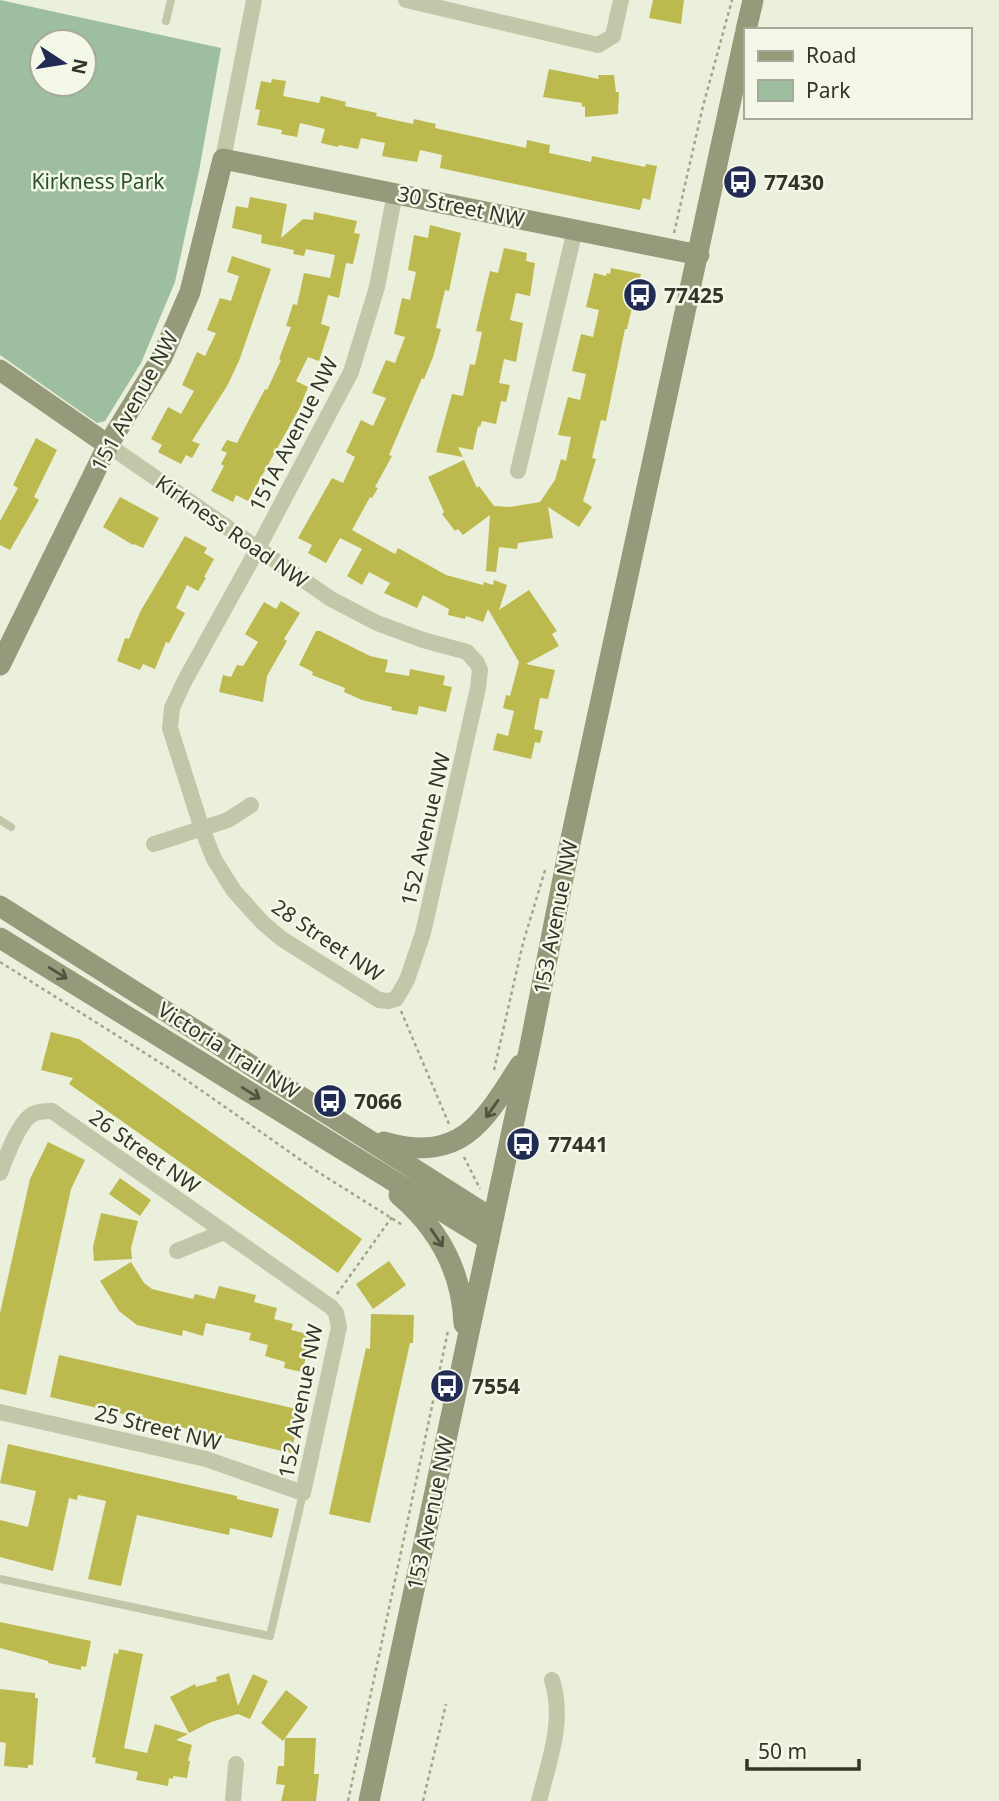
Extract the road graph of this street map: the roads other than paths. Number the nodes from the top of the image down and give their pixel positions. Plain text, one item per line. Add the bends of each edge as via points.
1 (171, 0) edge
2 (254, 0) edge
3 (406, 0) edge
4 (621, 0) edge
5 (752, 0) edge
6 (166, 20) dead end
7 (747, 28) edge
8 (744, 41) edge
9 (223, 159) junction
10 (396, 193) junction
11 (575, 230) junction
12 (699, 255) junction
13 (0, 370) edge
14 (108, 445) junction
15 (518, 471) dead end
16 (257, 550) junction
17 (477, 663) joint
18 (0, 665) edge
19 (170, 718) joint
20 (251, 805) dead end
21 (0, 820) edge
22 (11, 827) dead end
23 (202, 829) junction
24 (154, 844) dead end
25 (0, 906) edge
26 (0, 937) edge
27 (396, 999) joint
28 (529, 1051) junction
29 (367, 1137) junction
30 (354, 1157) junction
31 (0, 1173) edge
32 (493, 1219) junction
33 (224, 1232) junction
34 (489, 1240) junction
35 (177, 1251) dead end
36 (333, 1312) joint
37 (464, 1354) junction
38 (0, 1412) edge
39 (303, 1493) junction
40 (0, 1579) edge
41 (552, 1681) dead end
42 (236, 1765) dead end
43 (233, 1801) edge
44 (369, 1801) edge
45 (539, 1801) edge

1 - 6 lane
2 - 9 street, 151 Avenue NW
3 - 4 street via 598,44 613,36
5 - 7 main road, 153 Avenue NW
8 - 12 main road, 153 Avenue NW
9 - 10 main road, 30 Street NW
9 - 14 main road, 151 Avenue NW via 190,292 162,357
10 - 11 main road, 30 Street NW
10 - 16 street, 151A Avenue NW via 377,287 351,372
11 - 12 main road, 30 Street NW
11 - 15 street
12 - 28 main road, 153 Avenue NW
13 - 14 main road, Kirkness Road NW
14 - 16 street, Kirkness Road NW
14 - 18 main road, 151 Avenue NW
16 - 17 street, Kirkness Road NW via 353,611 467,652
16 - 19 street, 151A Avenue NW via 184,682
17 - 27 street, 152 Avenue NW via 478,688 433,894 407,980
19 - 23 street, 28 Street NW
20 - 23 street
21 - 22 lane
23 - 24 street
23 - 27 street, 28 Street NW via 223,876 263,923 379,1000
25 - 29 main road, Victoria Trail NW
26 -> 30 main road, Victoria Trail NW
28 -> 29 main road via 484,1120 456,1140 420,1148
28 - 32 main road, 153 Avenue NW
29 - 32 main road, Victoria Trail NW
30 - 34 main road, Victoria Trail NW
30 -> 37 main road via 417,1212 450,1257 463,1303
31 - 33 street, 26 Street NW via 30,1115 52,1111
32 - 34 main road, 153 Avenue NW
33 - 35 street
33 - 36 street, 26 Street NW
34 - 37 main road, 153 Avenue NW
36 - 39 street, 152 Avenue NW via 339,1327
37 - 44 main road, 153 Avenue NW
38 - 39 street, 25 Street NW via 206,1459
39 - 40 lane via 270,1636
41 - 45 street via 558,1699 557,1728
42 - 43 street

